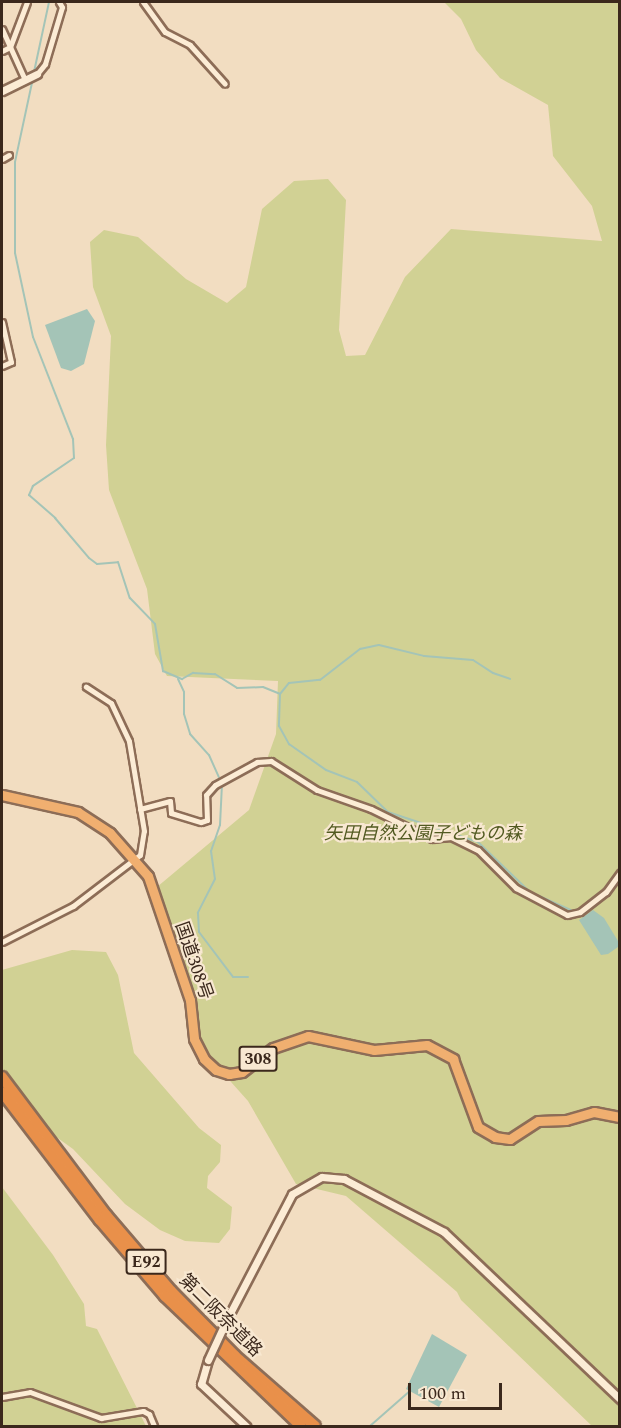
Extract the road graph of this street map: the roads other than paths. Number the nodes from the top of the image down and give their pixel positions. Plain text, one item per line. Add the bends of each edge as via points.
1 (27, 2) edge
2 (59, 2) edge
3 (143, 2) edge
4 (2, 29) edge
5 (10, 47) junction
6 (2, 51) edge
7 (37, 74) joint
8 (25, 80) junction
9 (225, 84) dead end
10 (2, 92) edge
11 (9, 155) dead end
12 (2, 159) edge
13 (2, 322) edge
14 (2, 366) edge
15 (86, 687) dead end
16 (2, 795) edge
17 (140, 809) junction
18 (134, 860) junction
19 (620, 873) edge
20 (2, 942) edge
21 (2, 1077) edge
22 (2, 1092) edge
23 (620, 1117) edge
24 (2, 1397) edge
25 (620, 1399) edge
26 (154, 1426) edge
27 (246, 1426) edge
28 (301, 1426) edge
29 (315, 1426) edge

1 - 5 street
2 - 7 street via 62,7 45,64
3 - 9 street via 165,32 190,45
4 - 5 street
5 - 6 street
5 - 8 street
7 - 8 street
8 - 10 street
11 - 12 street
13 - 14 street via 11,362
15 - 17 street via 111,703 129,741
16 - 18 highway, 国道308号 / 308 via 78,812 110,833
17 - 18 street via 144,831 140,855
17 - 19 street via 170,801 174,814 201,822 207,820 206,795 215,785 257,762 271,761 317,790 371,809 432,839 451,837 478,850 516,888 567,915 580,912 606,892
18 - 20 street via 73,906
18 - 23 highway, 国道308号 / 308 via 154,888 190,1000 195,1039 204,1059 216,1070 242,1072 273,1048 308,1036 374,1050 427,1045 453,1059 478,1126 495,1137 510,1139 538,1121 566,1120 594,1112
21 - 29 highway, 第二阪奈道路 / E92 via 106,1215 171,1291 235,1356
22 - 28 highway, 第二阪奈道路 / E92 via 100,1220 165,1296
24 - 26 street via 30,1392 101,1419 142,1411 149,1414
25 - 27 street, bridge via 444,1232 344,1179 322,1177 292,1194 208,1360 201,1384

